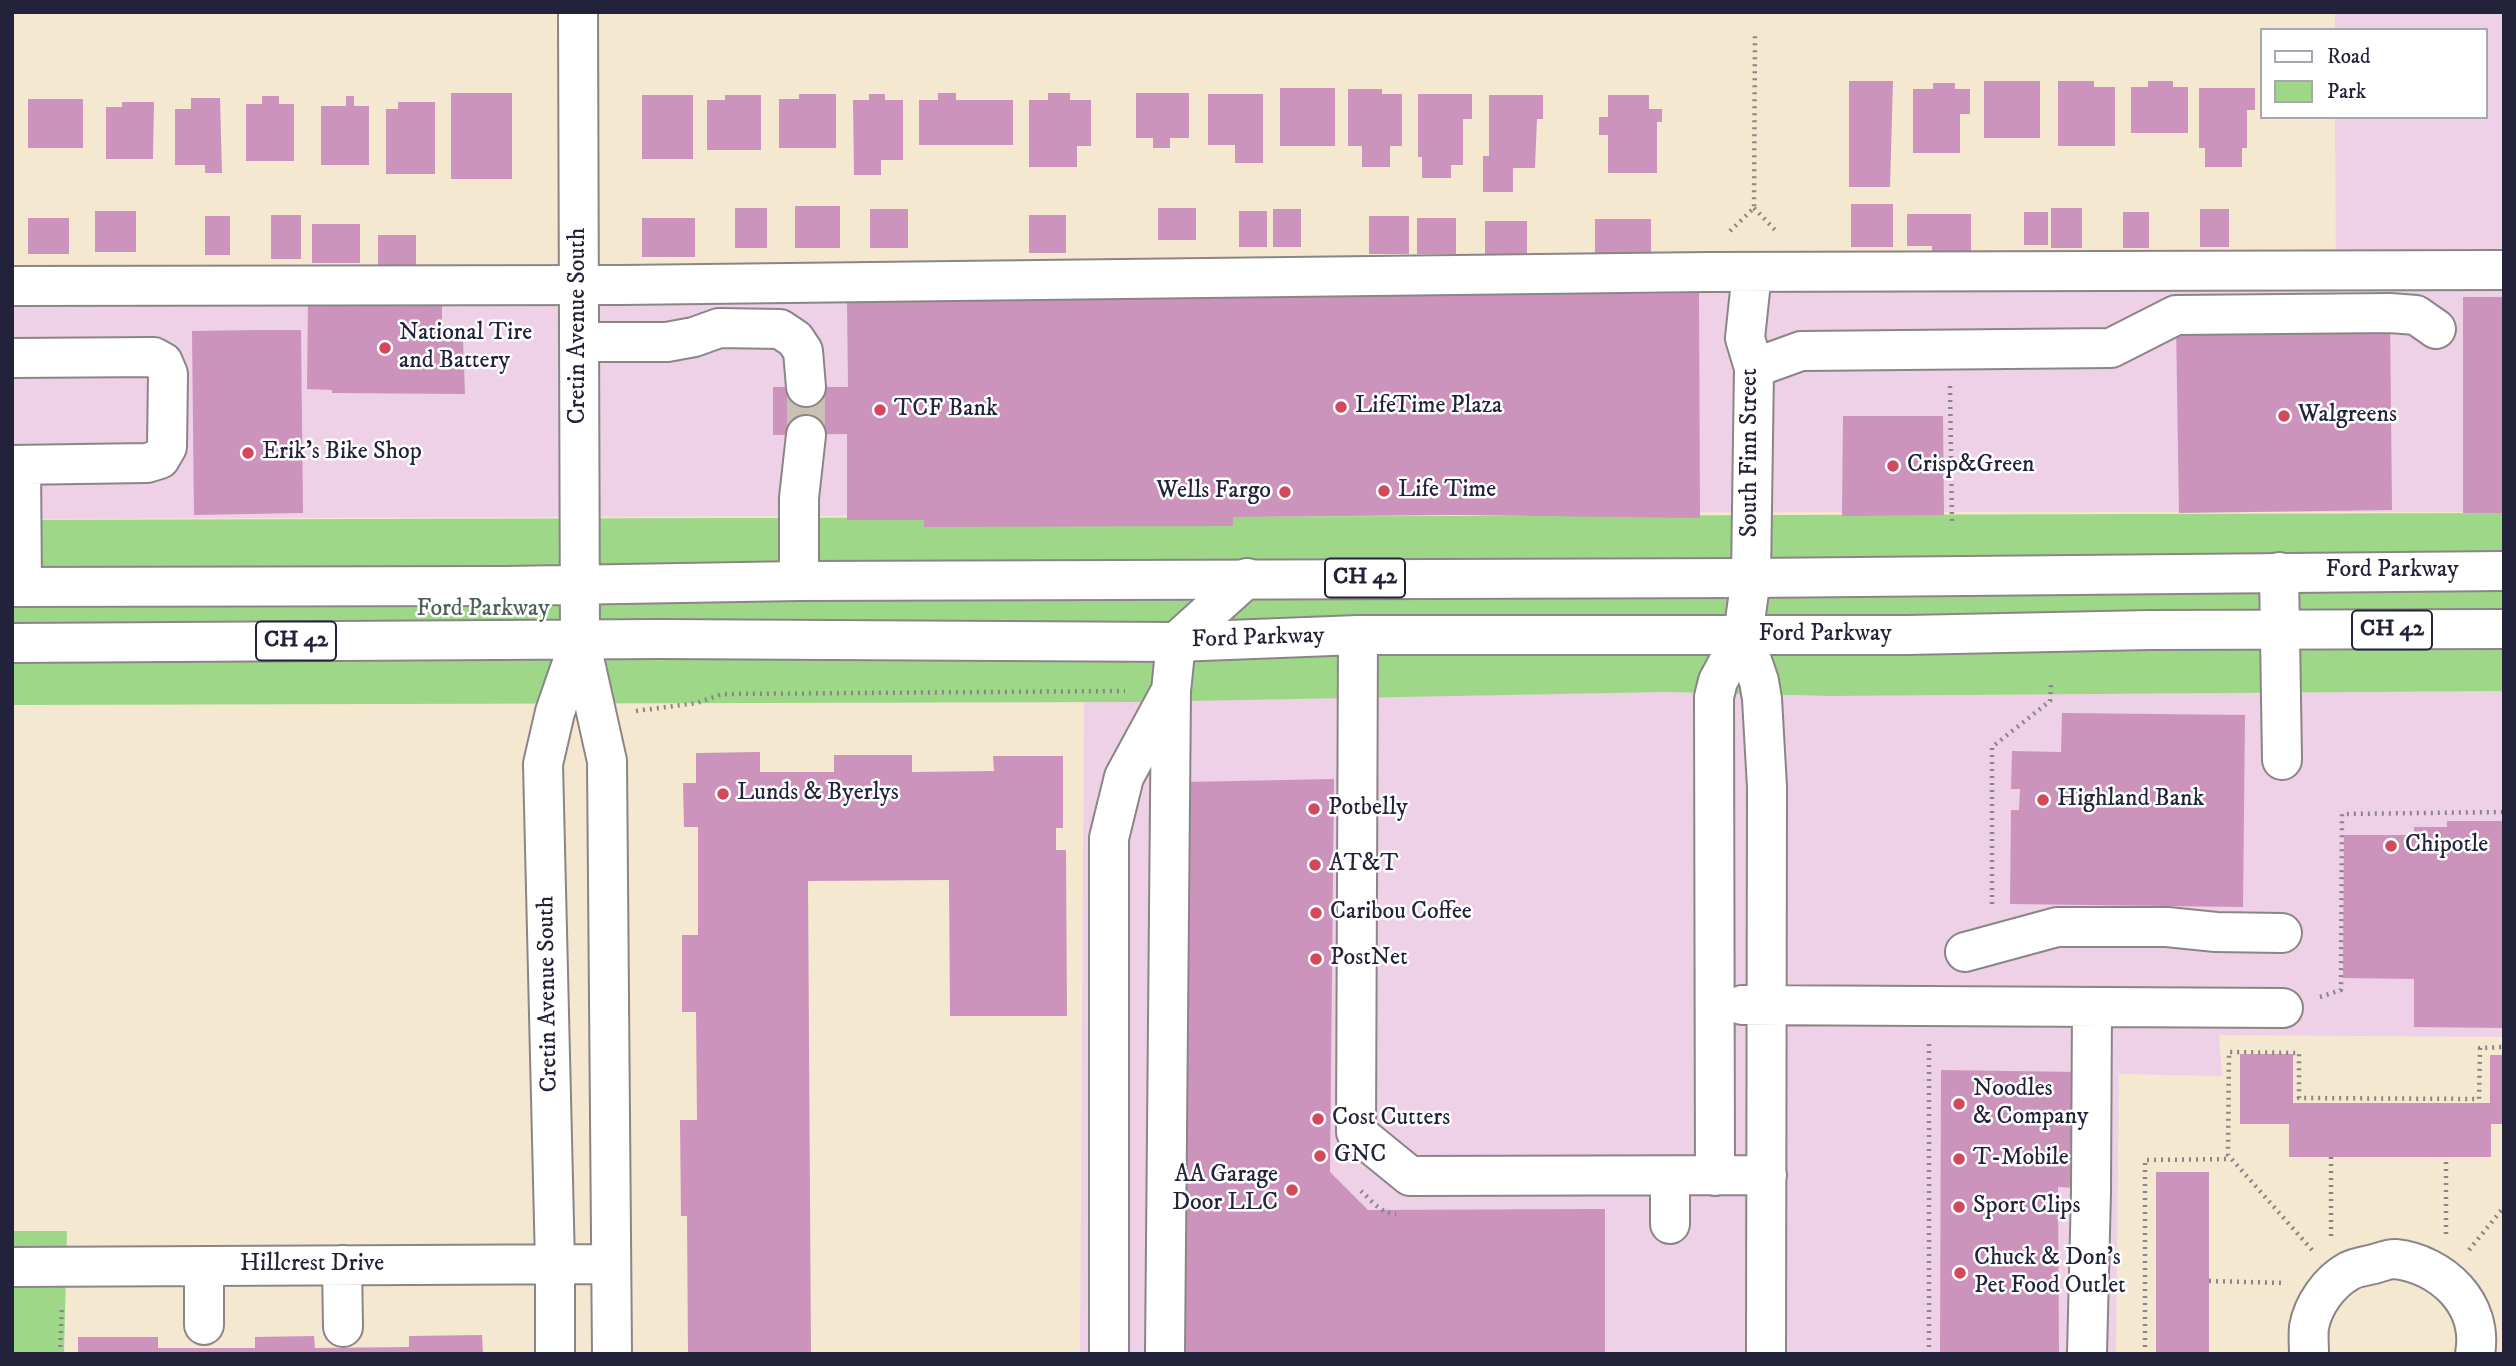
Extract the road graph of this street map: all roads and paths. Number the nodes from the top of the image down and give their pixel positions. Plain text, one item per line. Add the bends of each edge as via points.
1 (578, 12) edge
2 (1755, 34) dead end
3 (1754, 208) dead end
4 (2504, 270) edge
5 (1752, 272) junction
6 (578, 285) junction
7 (12, 286) edge
8 (2436, 329) dead end
9 (579, 342) junction
10 (1950, 350) junction
11 (12, 358) edge
12 (1754, 368) junction
13 (806, 387) tunnel mouth
14 (806, 435) tunnel mouth
15 (16, 465) edge
16 (1952, 521) dead end
17 (2504, 571) edge
18 (2279, 572) junction
19 (1247, 578) junction
20 (1751, 578) junction
21 (799, 581) junction
22 (579, 583) junction
23 (17, 587) edge
24 (2504, 629) edge
25 (2281, 631) junction
26 (1357, 635) junction
27 (1743, 635) junction
28 (580, 640) junction
29 (1176, 642) junction
30 (12, 643) edge
31 (2051, 685) dead end
32 (1171, 691) junction
33 (628, 712) dead end
34 (2282, 760) dead end
35 (2504, 812) edge
36 (2282, 933) dead end
37 (1978, 948) joint
38 (2341, 990) dead end
39 (1715, 1005) junction
40 (1766, 1005) junction
41 (2092, 1007) junction
42 (2283, 1008) dead end
43 (1929, 1042) dead end
44 (2504, 1047) edge
45 (2331, 1157) dead end
46 (2446, 1157) dead end
47 (2233, 1159) junction
48 (1670, 1175) junction
49 (1715, 1175) junction
50 (1767, 1175) junction
51 (2504, 1207) edge
52 (1670, 1224) dead end
53 (2445, 1261) junction
54 (2335, 1263) junction
55 (555, 1264) junction
56 (611, 1264) junction
57 (342, 1265) junction
58 (63, 1266) junction
59 (204, 1266) junction
60 (12, 1267) edge
61 (2209, 1281) dead end
62 (2293, 1283) dead end
63 (204, 1325) dead end
64 (343, 1327) dead end
65 (60, 1354) edge
66 (555, 1354) edge
67 (612, 1354) edge
68 (1109, 1354) edge
69 (1164, 1354) edge
70 (1766, 1354) edge
71 (1929, 1354) edge
72 (2087, 1354) edge
73 (2144, 1354) edge
74 (2309, 1354) edge
75 (2475, 1354) edge

1 - 6 main road, Cretin Avenue South
2 - 3 path
4 - 5 main road
5 - 6 main road
5 - 12 main road, South Finn Street via 1745,338
6 - 7 main road
6 - 9 main road, Cretin Avenue South
8 - 10 main road via 2416,315 2390,313 2176,315 2111,348
9 - 13 main road via 667,342 719,328 780,329 803,351
9 - 22 main road, Cretin Avenue South
10 - 12 main road via 1801,351
10 - 16 path
11 - 15 main road via 154,357 163,362 168,374 167,447 160,459
12 - 20 main road, South Finn Street
14 - 21 main road via 799,498
15 - 23 main road
17 - 18 main road, Ford Parkway / CH 42
18 - 20 main road, Ford Parkway / CH 42
18 - 25 main road
19 - 20 main road, Ford Parkway / CH 42
19 - 21 main road, Ford Parkway / CH 42
19 - 29 main road
20 - 27 main road, South Finn Street
21 - 22 main road, Ford Parkway / CH 42
22 - 23 main road, Ford Parkway / CH 42
22 - 28 main road, Cretin Avenue South
24 - 25 main road, Ford Parkway / CH 42
25 - 27 main road, Ford Parkway / CH 42
25 - 34 main road
26 - 27 main road, Ford Parkway / CH 42
26 - 29 main road, Ford Parkway / CH 42
26 - 48 main road via 1356,1132 1410,1175
27 - 39 main road via 1714,697
27 - 40 main road via 1759,681 1764,724
28 - 29 main road, Ford Parkway / CH 42
28 - 30 main road, Ford Parkway / CH 42
28 - 55 main road, Cretin Avenue South via 543,764
28 - 56 main road, Cretin Avenue South via 607,761
29 - 32 main road
31 - 37 path via 2050,701 1992,747
32 - 33 path via 722,694 697,704
32 - 68 main road via 1124,778 1109,838
32 - 69 main road
35 - 38 path via 2343,814
36 - 37 main road via 2057,928
39 - 40 main road
39 - 49 main road
40 - 41 main road
40 - 50 main road
41 - 42 main road
41 - 72 main road
43 - 71 path
44 - 47 path via 2480,1048 2479,1099 2299,1098 2299,1053 2230,1052 2228,1155
45 - 54 path
46 - 53 path
47 - 54 path
47 - 73 path via 2146,1160
48 - 49 main road
48 - 52 main road
49 - 50 main road
50 - 70 main road
51 - 53 path via 2462,1258
53 - 54 main road via 2421,1264 2392,1259 2350,1270
53 - 75 main road via 2472,1314
54 - 74 main road via 2331,1285 2309,1328
55 - 56 main road, Hillcrest Drive
55 - 57 main road, Hillcrest Drive
55 - 66 main road, Cretin Avenue South
56 - 67 main road, Cretin Avenue South
57 - 59 main road, Hillcrest Drive
57 - 64 main road
58 - 59 main road, Hillcrest Drive
58 - 60 main road, Hillcrest Drive
58 - 65 path
59 - 63 main road
61 - 62 path

